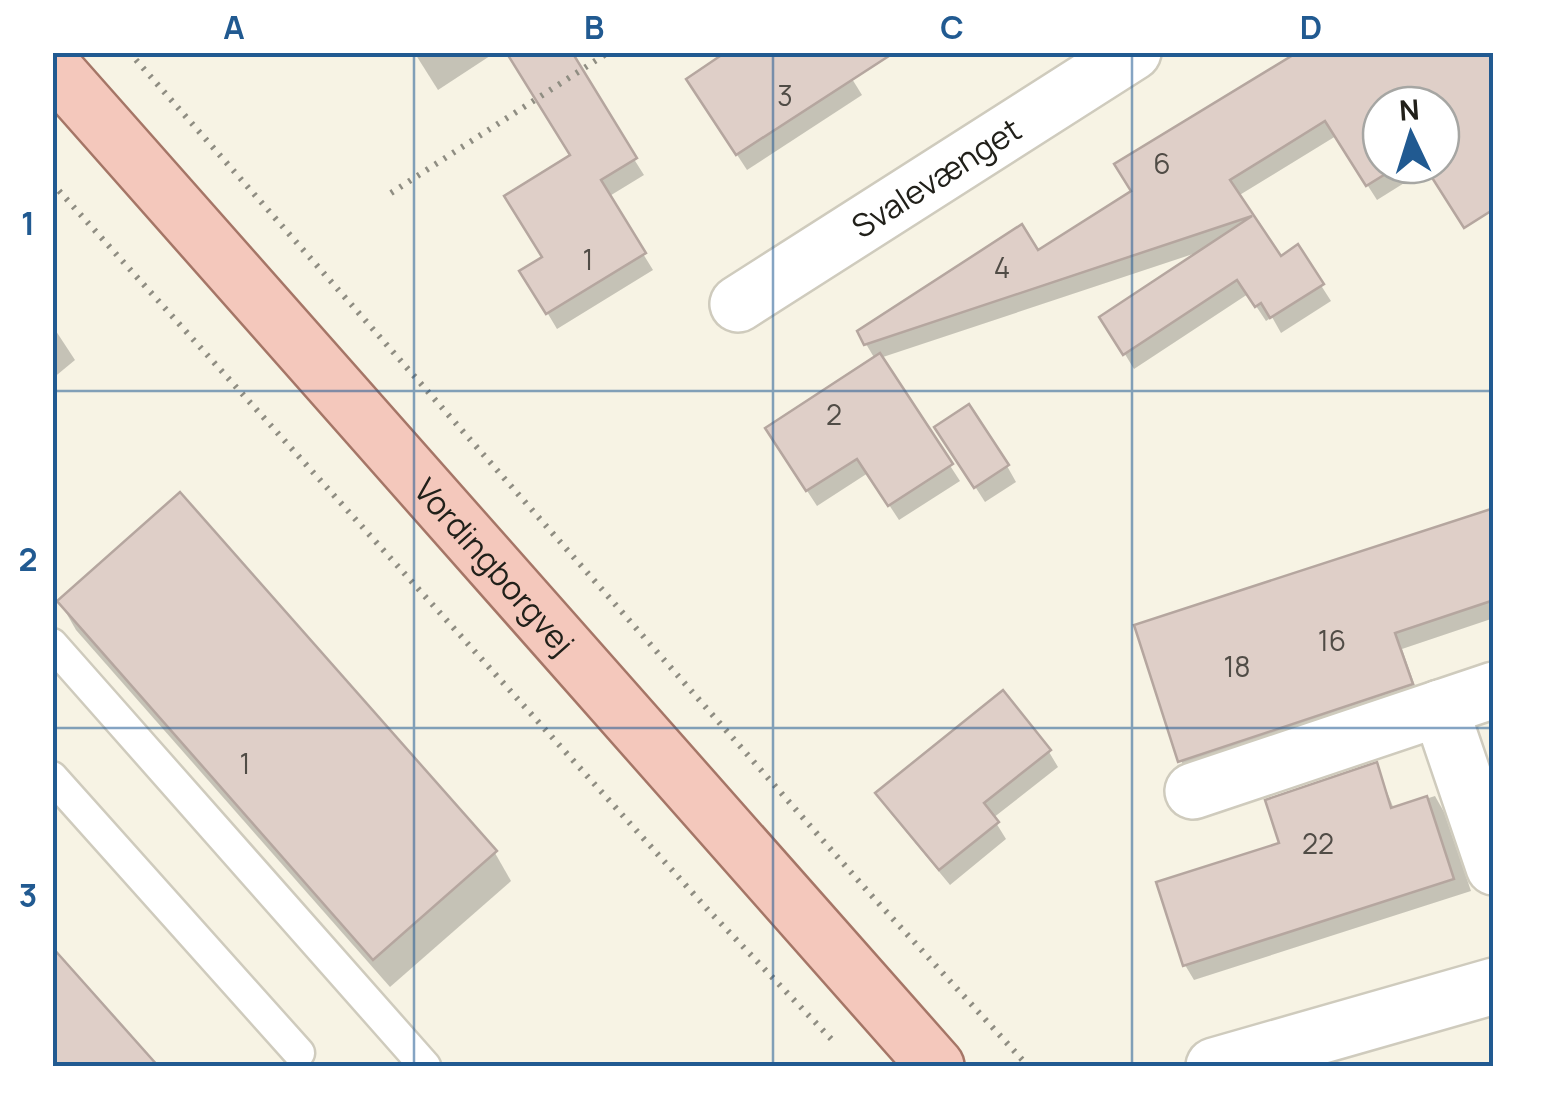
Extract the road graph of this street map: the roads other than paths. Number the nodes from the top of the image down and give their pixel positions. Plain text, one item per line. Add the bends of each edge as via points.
1 (1133, 52) edge
2 (52, 66) edge
3 (738, 304) dead end
4 (52, 644) edge
5 (1494, 690) edge
6 (1440, 708) junction
7 (52, 777) edge
8 (1193, 791) dead end
9 (1494, 866) edge
10 (1494, 986) edge
11 (299, 1053) dead end
12 (425, 1066) edge
13 (936, 1066) edge
14 (1214, 1066) edge

1 - 3 street, Svalevænget
2 - 13 main road, Vordingborgvej
4 - 12 lane
5 - 6 street
6 - 8 street
6 - 9 street
7 - 11 lane
10 - 14 street

